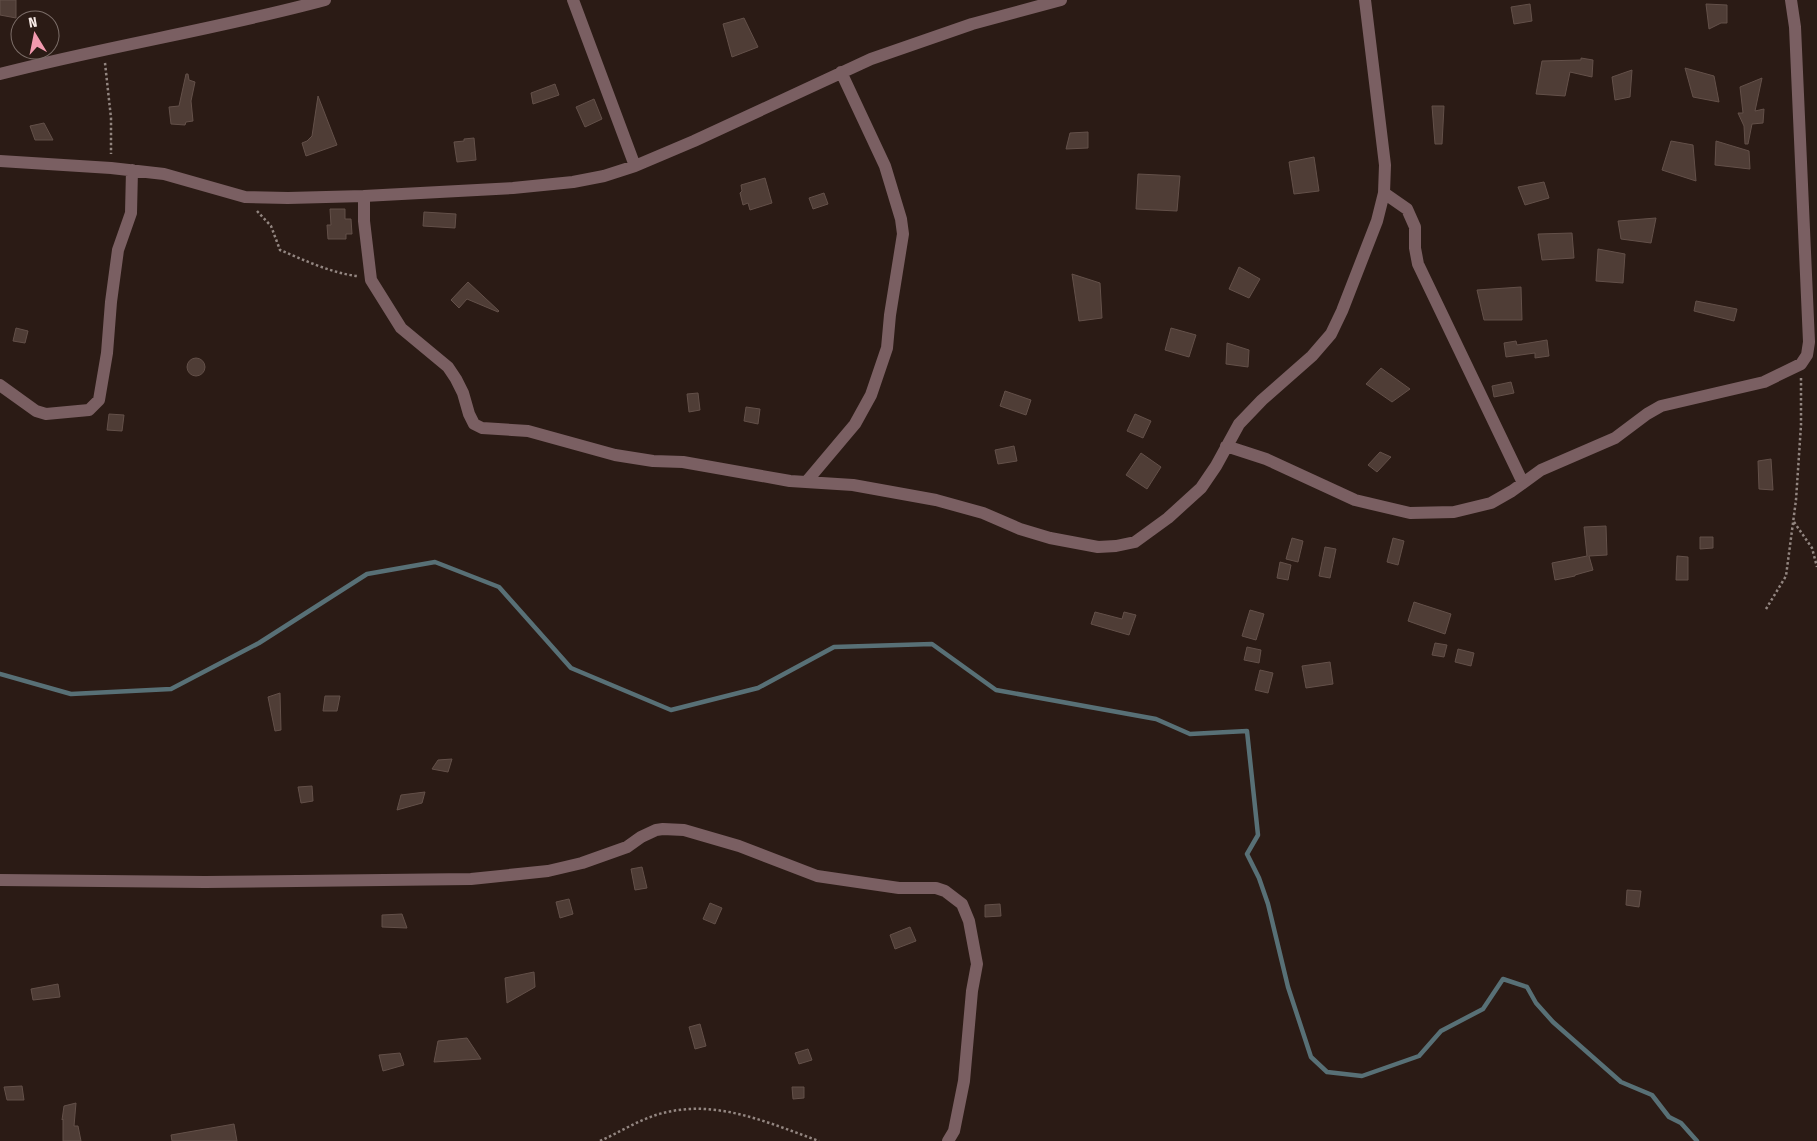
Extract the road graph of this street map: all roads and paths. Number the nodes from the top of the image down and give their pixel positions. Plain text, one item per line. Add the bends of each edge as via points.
1 (325, 0) edge
2 (573, 0) edge
3 (1061, 0) edge
4 (1365, 0) edge
5 (1791, 0) edge
6 (103, 50) junction
7 (841, 72) junction
8 (0, 74) edge
9 (0, 161) edge
10 (635, 166) junction
11 (111, 168) junction
12 (132, 170) junction
13 (1384, 192) junction
14 (364, 196) junction
15 (245, 197) junction
16 (371, 280) junction
17 (1801, 364) junction
18 (0, 385) edge
19 (1226, 446) junction
20 (807, 481) junction
21 (1523, 483) junction
22 (1794, 521) junction
23 (1817, 567) edge
24 (1766, 609) dead end
25 (0, 880) edge
26 (600, 1141) edge
27 (819, 1141) edge
28 (948, 1141) edge

1 - 6 street via 261,17
2 - 10 street
3 - 7 street via 950,31
4 - 13 street via 1385,165
5 - 17 street via 1795,27 1809,342 1807,355
6 - 8 street
6 - 11 path via 110,100
7 - 10 street
7 - 20 street via 885,166 902,220 903,234 887,348 871,395 855,424
9 - 11 street
10 - 14 street via 572,182
11 - 12 street
12 - 15 street via 164,174
12 - 18 street via 131,214 118,250 99,400 89,410 46,414 36,411
13 - 19 street via 1377,221 1331,334 1239,424
13 - 21 street via 1406,209 1415,227 1418,264
14 - 15 street
14 - 16 street
15 - 16 path via 271,226 280,250
16 - 20 street via 400,328 448,367 463,393 474,424 482,428 528,431 615,455
17 - 21 street via 1764,382 1661,406 1615,438 1560,460
17 - 22 path via 1801,425
19 - 20 street via 1201,488 1168,518 1135,542 1116,546 1098,547 1050,538 983,513 936,500 853,485
19 - 21 street via 1266,459 1355,500 1410,513 1454,512 1491,503
22 - 23 path via 1812,548
22 - 24 path via 1786,576
25 - 28 street via 205,882 471,878 548,871 582,863 664,829 684,830 739,846 817,876 899,888 936,888 962,904 969,921 977,964 964,1081 954,1131
26 - 27 path via 656,1115 688,1109 716,1109 747,1115

